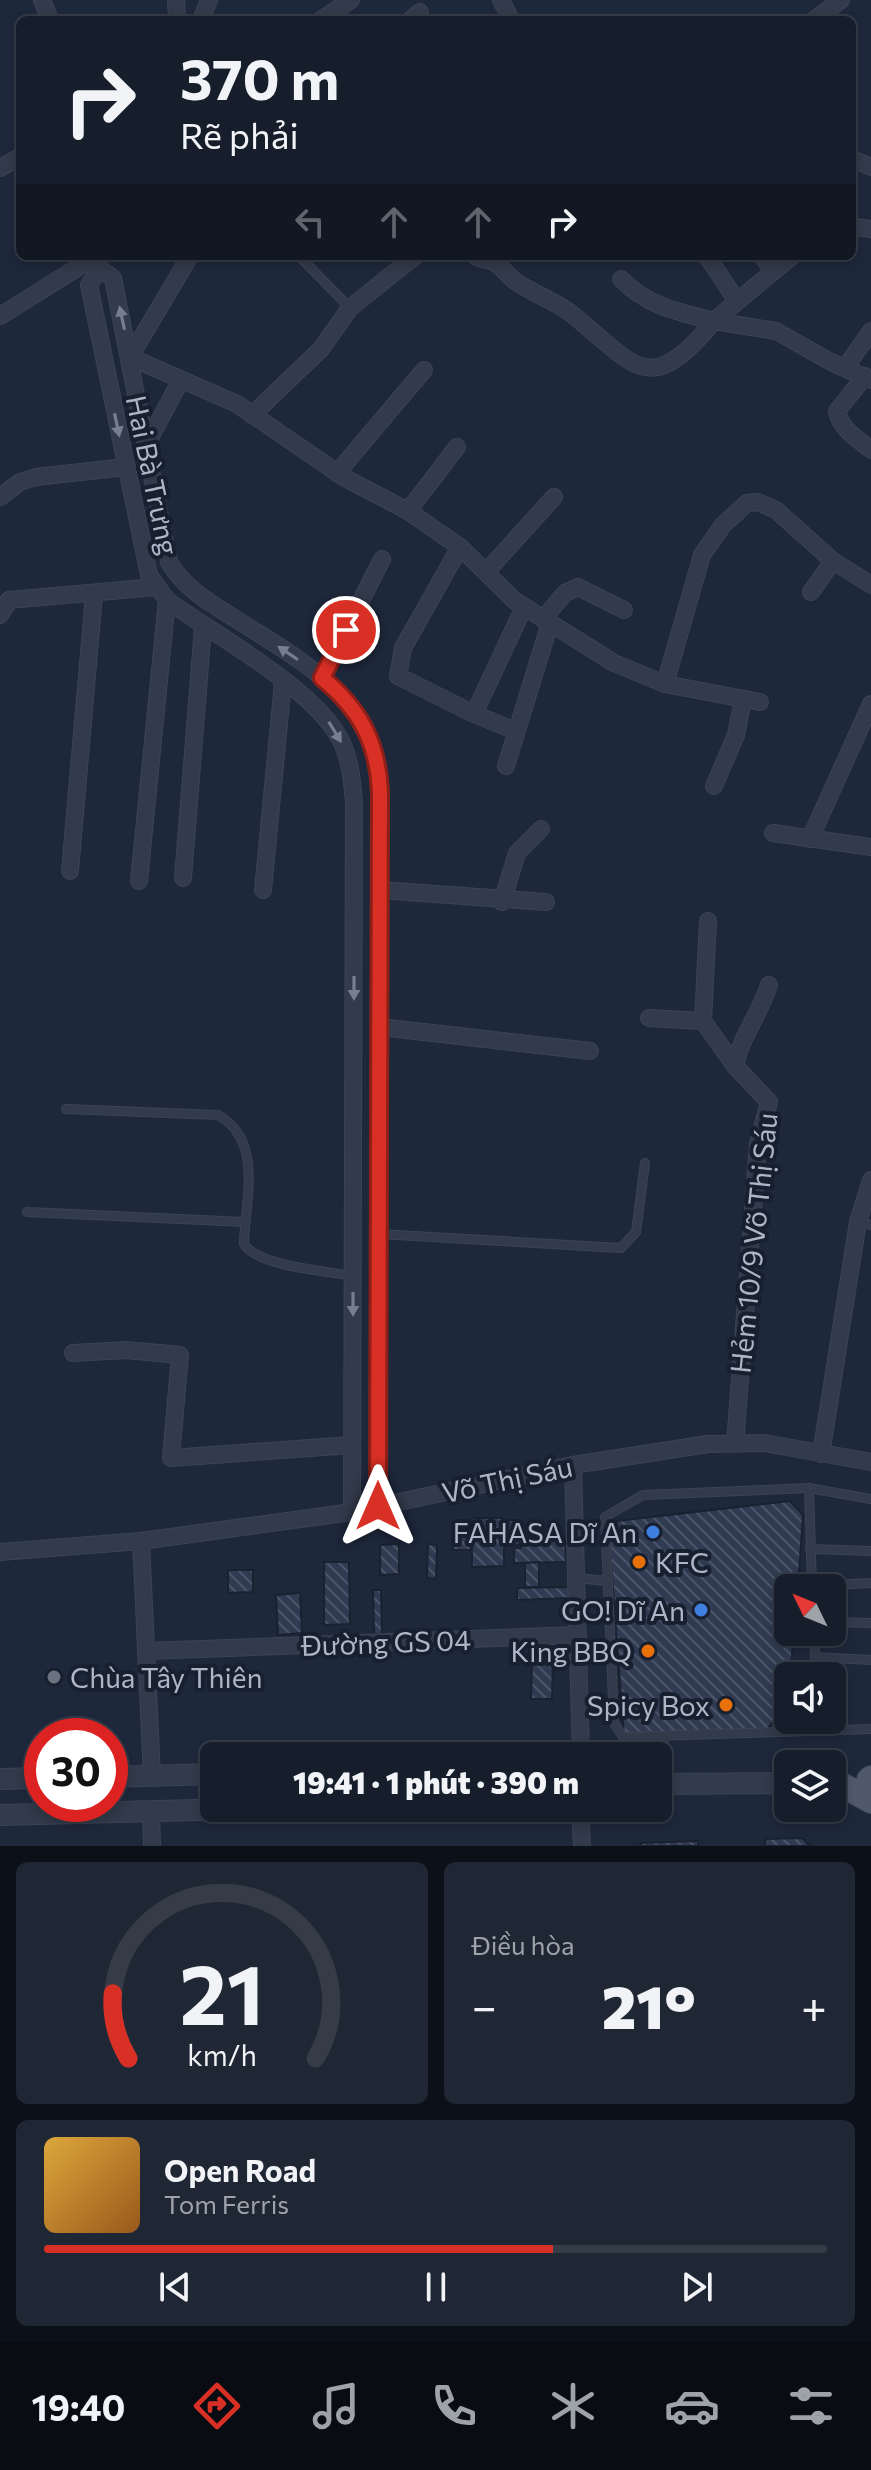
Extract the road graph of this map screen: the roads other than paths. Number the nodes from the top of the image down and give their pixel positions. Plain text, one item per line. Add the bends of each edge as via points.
1 (351, 0) edge
2 (813, 0) edge
3 (835, 5) edge
4 (327, 16) edge
5 (97, 260) edge
6 (188, 260) edge
7 (303, 260) edge
8 (410, 260) edge
9 (491, 260) edge
10 (710, 260) edge
11 (767, 264) edge
12 (621, 279) dead end
13 (737, 301) junction
14 (350, 308) junction
15 (0, 316) edge
16 (714, 321) junction
17 (871, 331) edge
18 (130, 357) junction
19 (845, 368) junction
20 (424, 370) dead end
21 (868, 378) edge
22 (181, 380) junction
23 (252, 415) junction
24 (145, 447) junction
25 (457, 447) dead end
26 (871, 450) edge
27 (126, 467) junction
28 (337, 473) junction
29 (0, 497) edge
30 (554, 497) dead end
31 (408, 511) junction
32 (460, 547) junction
33 (382, 559) dead end
34 (833, 561) junction
35 (486, 572) junction
36 (871, 585) edge
37 (811, 592) dead end
38 (162, 594) junction
39 (94, 595) junction
40 (524, 607) junction
41 (624, 610) dead end
42 (0, 615) edge
43 (547, 621) junction
44 (203, 627) junction
45 (322, 678) junction
46 (283, 682) junction
47 (665, 684) junction
48 (871, 704) edge
49 (474, 714) junction
50 (506, 727) dead end
51 (506, 766) dead end
52 (714, 786) dead end
53 (541, 829) dead end
54 (773, 833) dead end
55 (810, 839) junction
56 (871, 847) edge
57 (70, 871) dead end
58 (183, 878) dead end
59 (139, 881) dead end
60 (263, 890) dead end
61 (380, 890) junction
62 (502, 902) junction
63 (546, 902) dead end
64 (708, 921) dead end
65 (769, 985) dead end
66 (649, 1018) dead end
67 (703, 1021) junction
68 (380, 1027) junction
69 (590, 1051) dead end
70 (735, 1066) junction
71 (66, 1109) dead end
72 (645, 1163) dead end
73 (871, 1180) edge
74 (27, 1212) dead end
75 (245, 1222) junction
76 (864, 1223) edge
77 (379, 1234) junction
78 (353, 1276) junction
79 (73, 1353) dead end
80 (735, 1444) junction
81 (352, 1445) junction
82 (821, 1454) junction
83 (871, 1462) edge
84 (573, 1465) junction
85 (809, 1488) junction
86 (871, 1499) edge
87 (378, 1506) junction
88 (352, 1512) junction
89 (141, 1541) junction
90 (810, 1549) junction
91 (871, 1551) edge
92 (0, 1552) edge
93 (811, 1574) edge
94 (576, 1578) junction
95 (607, 1581) junction
96 (871, 1583) edge
97 (846, 1585) edge
98 (846, 1622) edge
99 (871, 1623) edge
100 (578, 1635) junction
101 (815, 1646) edge
102 (146, 1651) junction
103 (815, 1657) junction
104 (871, 1660) edge
105 (815, 1662) edge
106 (846, 1729) edge
107 (871, 1729) edge
108 (774, 1732) edge
109 (664, 1738) junction
110 (581, 1742) edge
111 (664, 1742) edge
112 (200, 1774) edge
113 (152, 1776) junction
114 (128, 1777) edge
115 (24, 1778) edge
116 (0, 1779) edge
117 (846, 1782) edge
118 (774, 1783) edge
119 (672, 1784) edge
120 (870, 1785) edge
121 (200, 1810) edge
122 (151, 1811) junction
123 (0, 1815) edge
124 (581, 1822) edge
125 (152, 1846) edge
126 (582, 1846) edge

1 - 4 street
2 - 3 street
5 - 15 street
18 -> 5 street, Hai Bà Trưng via 113,278
5 -> 27 street, Hai Bà Trưng via 89,285
6 - 18 street
7 - 14 lane
8 - 14 street
9 - 16 street via 517,283 573,315 637,368 671,364
10 - 13 street
11 - 13 street
12 - 16 street via 663,309
13 - 16 street
14 - 23 street via 321,349
16 - 19 street via 776,331
17 - 19 street
18 - 22 street
18 - 24 street, Hai Bà Trưng
19 - 21 street
20 - 28 street
21 - 26 street via 837,411 839,420
22 - 23 street
22 - 24 street
23 - 28 street
45 -> 24 street, Hai Bà Trưng via 177,576 161,535
25 - 31 street
27 - 29 street via 36,477
27 - 38 street, Hai Bà Trưng via 145,562
28 - 31 street
30 - 35 street
31 - 32 street
32 - 35 street
32 - 49 street via 403,648 398,676
33 - 45 street
34 - 36 street
34 - 37 street
34 - 47 street via 776,510 747,503 702,555
35 - 40 street
38 - 39 street
38 - 44 street
38 - 59 street
39 - 42 street via 21,596 9,600
39 - 57 street
40 - 43 street
40 - 49 street
41 - 43 street via 578,587 565,593
43 - 47 street via 614,663
43 - 51 street
44 - 46 street
44 - 58 street
45 - 61 street, Hai Bà Trưng via 352,707 375,749
46 - 60 street
46 -> 78 street via 330,722 351,768
47 - 52 street via 751,700
48 - 55 street
49 - 50 street
53 - 62 street via 517,853
54 - 55 street
55 - 56 street
61 - 62 street
61 - 68 street, Hai Bà Trưng
62 - 63 street
64 - 67 street
65 - 70 street via 758,1018 739,1045
66 - 67 street
67 - 70 street, Hẻm 10/9 Võ Thị Sáu
68 - 69 street
68 - 77 street, Hai Bà Trưng
70 - 80 street, Hẻm 10/9 Võ Thị Sáu via 769,1102 758,1144
71 - 75 lane via 218,1115 228,1120 247,1145
72 - 77 lane via 636,1232 621,1248
73 - 76 street
74 - 75 lane
75 - 78 lane via 249,1253
76 - 82 street
77 - 87 street, Hai Bà Trưng
78 -> 81 street
79 - 81 street via 180,1355 171,1458
80 - 82 street, Võ Thị Sáu via 764,1443
80 - 84 street, Võ Thị Sáu
81 - 88 street
82 - 83 street, Võ Thị Sáu
84 - 87 street, Võ Thị Sáu
84 - 94 street
85 - 86 lane
85 - 90 lane
85 - 95 lane via 643,1495 605,1517
87 - 88 street, Võ Thị Sáu
88 - 89 street, Võ Thị Sáu
89 - 92 street, Võ Thị Sáu
89 - 102 street
90 - 91 lane
90 - 93 lane
94 - 95 lane
94 - 100 street
95 - 109 lane via 614,1723 623,1737
96 - 97 lane
98 - 99 lane
100 - 102 street, Đường GS 04
100 - 110 street
101 - 103 lane
102 - 113 street
103 - 104 lane
103 - 105 lane
106 - 107 lane
108 - 109 lane
109 - 111 lane
112 - 113 street
113 - 114 street
113 - 122 street
115 - 116 street
117 - 120 main road
118 - 119 street
121 - 122 street
122 - 123 street
122 - 125 street
124 - 126 street

